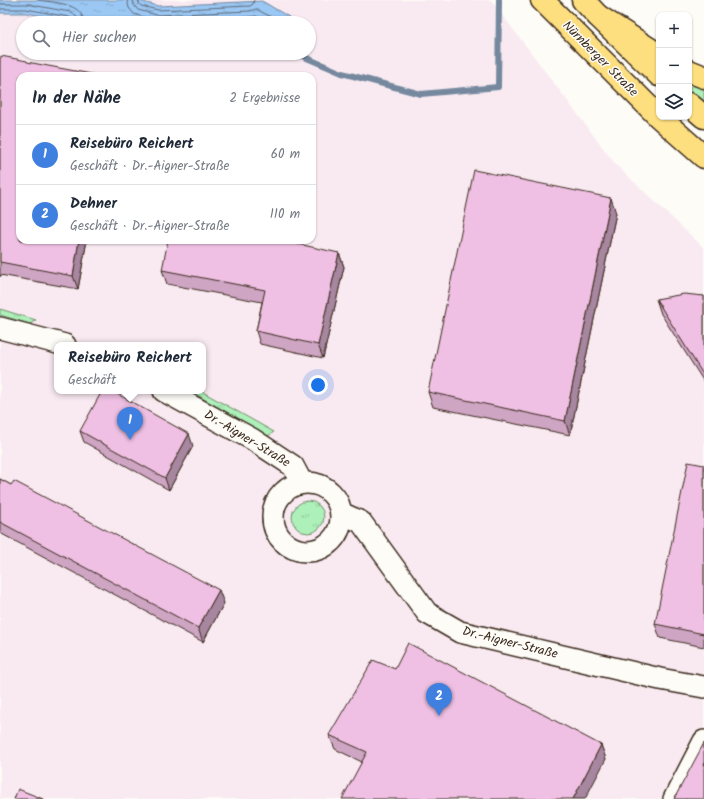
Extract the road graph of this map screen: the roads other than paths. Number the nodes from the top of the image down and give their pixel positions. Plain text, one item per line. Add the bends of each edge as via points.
1 (542, 0) edge
2 (583, 0) edge
3 (598, 16) junction
4 (656, 52) edge
5 (656, 72) edge
6 (692, 72) edge
7 (704, 77) edge
8 (692, 107) edge
9 (656, 114) edge
10 (704, 117) edge
11 (662, 120) edge
12 (704, 157) edge
13 (0, 328) edge
14 (54, 342) edge
15 (170, 394) edge
16 (302, 483) junction
17 (341, 513) junction
18 (704, 687) edge
19 (704, 741) edge
20 (674, 799) edge

1 - 9 main road, Nürnberger Straße
2 - 3 main road
3 - 4 main road
3 - 5 main road
6 - 7 main road
8 - 10 main road
11 - 12 main road, Nürnberger Straße
13 - 14 street
15 - 16 street, Dr.-Aigner-Straße via 252,439 293,466
16 - 17 street via 328,490 338,503
16 - 17 street, Dr.-Aigner-Straße via 286,490 275,505 274,527 279,537 288,545 307,551 324,546 338,532
17 - 18 street, Dr.-Aigner-Straße via 361,522 427,613 460,632
19 - 20 street

